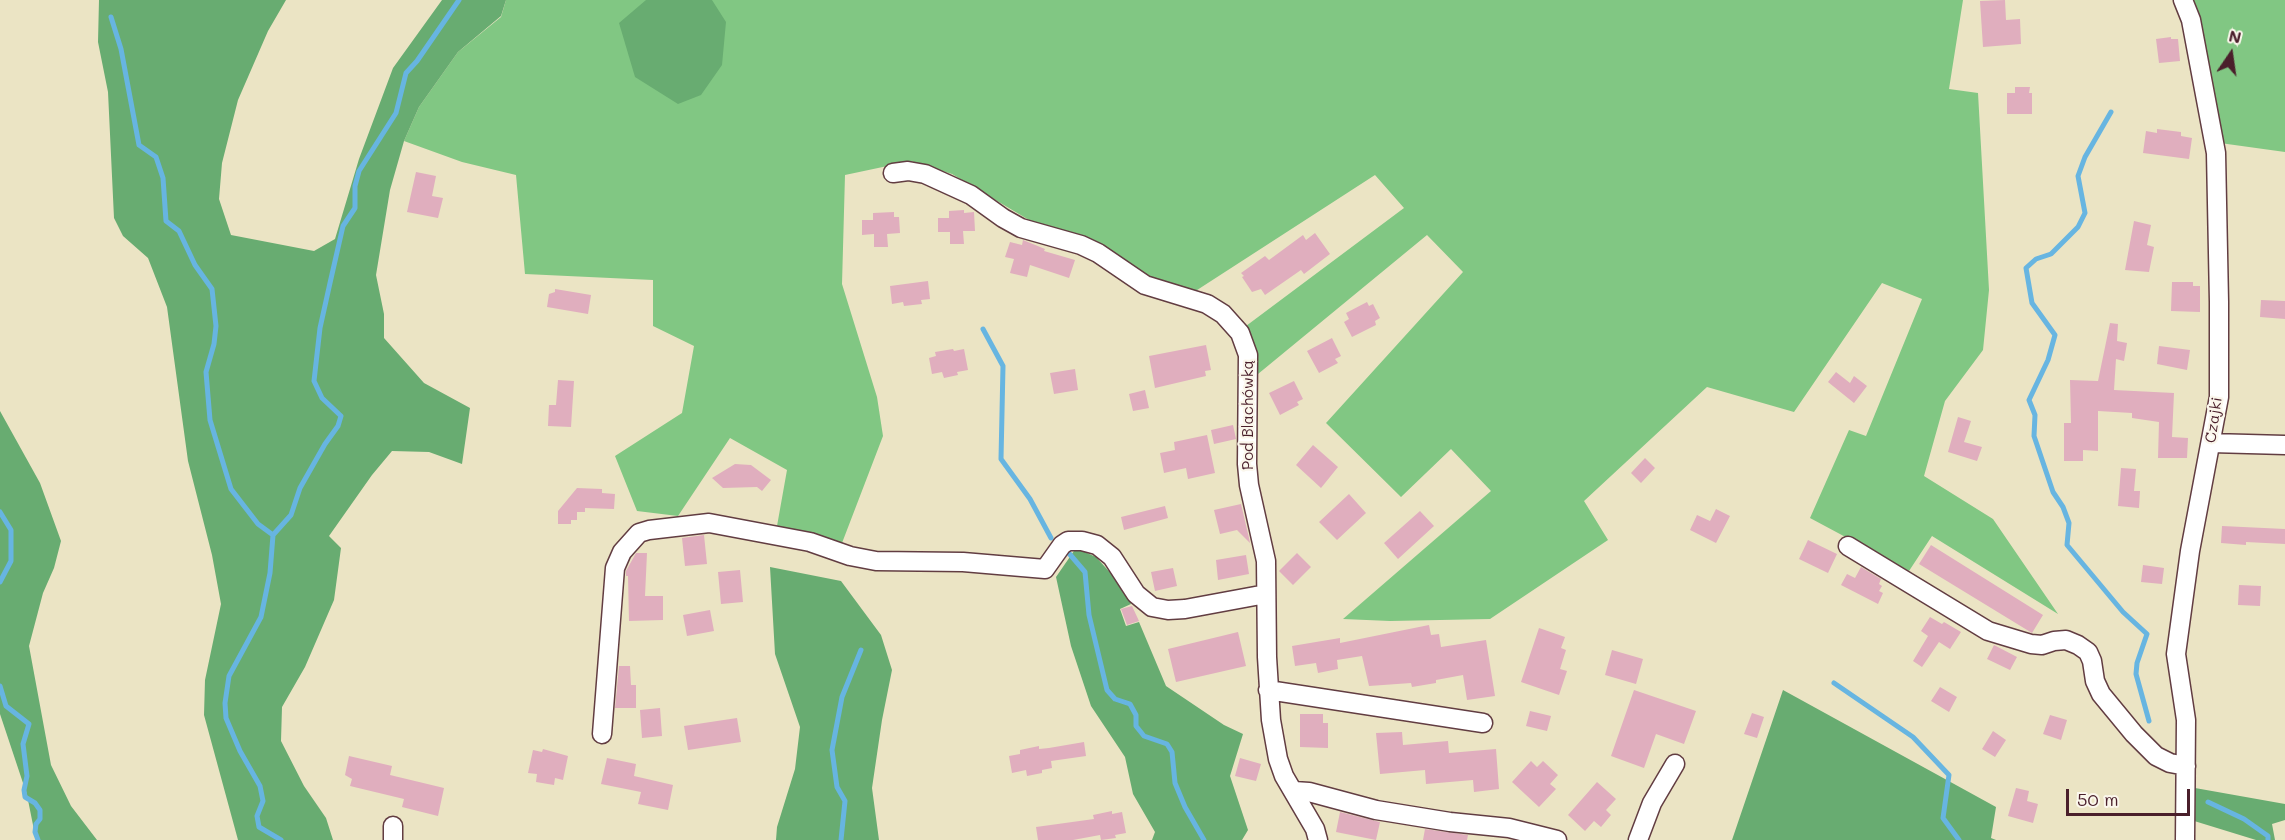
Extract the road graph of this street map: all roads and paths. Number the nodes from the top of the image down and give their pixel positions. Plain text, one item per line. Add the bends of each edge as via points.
1 (2183, 0) edge
2 (893, 173) dead end
3 (2211, 443) junction
4 (2285, 445) edge
5 (1848, 546) dead end
6 (1266, 594) junction
7 (1268, 690) junction
8 (1483, 723) dead end
9 (602, 735) dead end
10 (1675, 764) dead end
11 (2186, 766) junction
12 (1294, 791) junction
13 (1318, 840) edge
14 (1557, 840) edge
15 (1638, 840) edge
16 (2185, 840) edge

1 - 3 street, Czajki via 2191,20 2216,153 2219,397
2 - 6 street, Pod Blachówką via 908,171 942,182 971,195 1021,228 1081,245 1146,285 1207,304 1234,325 1248,355 1247,464 1266,561
3 - 4 street
3 - 11 street, Czajki via 2190,551 2176,654 2186,720
5 - 11 street via 1988,631 2031,644 2066,640 2078,645 2088,652 2101,694 2134,734 2156,756 2170,764
6 - 7 street, Pod Blachówką
6 - 9 street via 1185,609 1152,607 1136,594 1112,557 1098,545 1082,541 1062,545 1045,569 963,562 876,561 810,542 709,523 639,532 622,552 615,568
7 - 8 street
7 - 12 street, Pod Blachówką via 1278,759
10 - 15 street via 1652,803
11 - 16 street, Czajki
12 - 13 street, Pod Blachówką
12 - 14 street via 1376,810 1509,828

